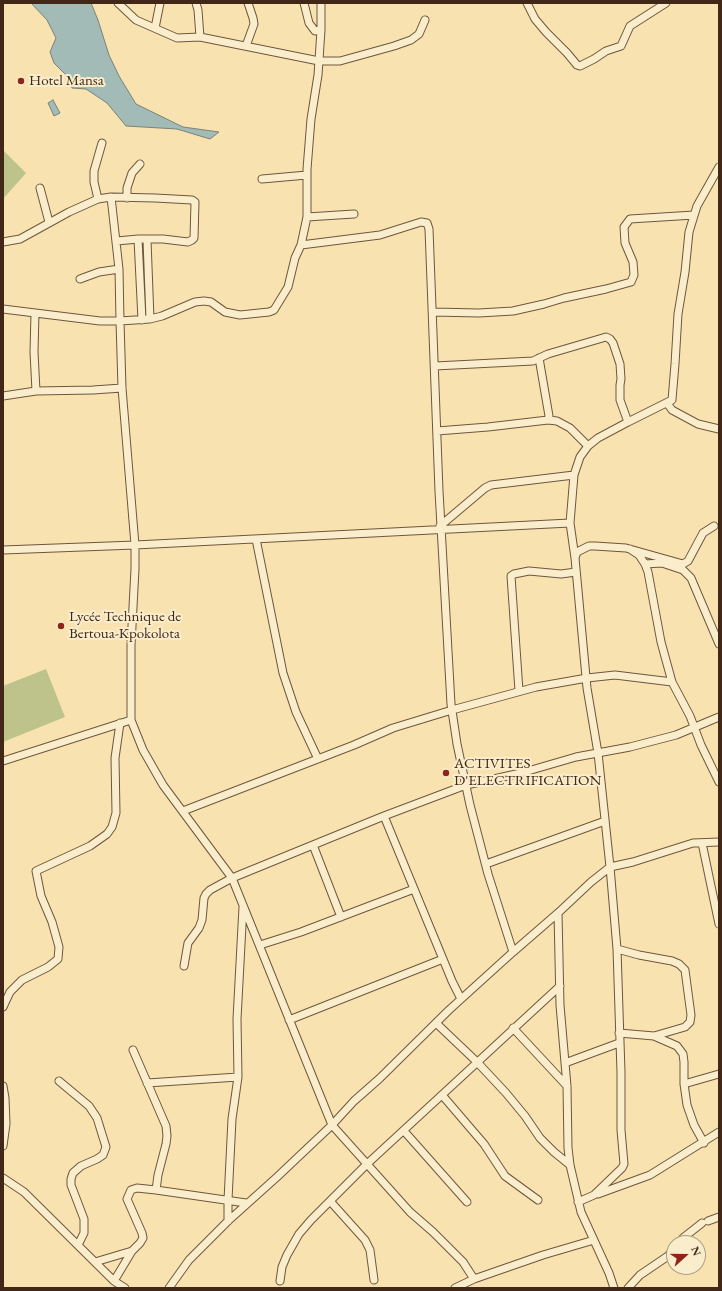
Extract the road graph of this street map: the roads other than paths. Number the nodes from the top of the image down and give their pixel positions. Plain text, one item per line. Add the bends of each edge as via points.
1 (118, 3) edge
2 (160, 3) edge
3 (196, 3) edge
4 (248, 3) edge
5 (304, 3) edge
6 (321, 3) edge
7 (527, 3) edge
8 (666, 3) edge
9 (425, 20) dead end
10 (154, 28) junction
11 (321, 30) junction
12 (200, 37) junction
13 (246, 46) junction
14 (319, 61) junction
15 (102, 143) dead end
16 (140, 164) dead end
17 (719, 167) edge
18 (307, 175) junction
19 (262, 179) dead end
20 (40, 188) dead end
21 (111, 197) junction
22 (127, 198) junction
23 (98, 199) junction
24 (354, 214) dead end
25 (694, 215) junction
26 (307, 217) junction
27 (50, 222) junction
28 (138, 239) junction
29 (147, 240) junction
30 (117, 241) junction
31 (3, 242) edge
32 (301, 245) junction
33 (119, 270) junction
34 (80, 279) dead end
35 (3, 309) edge
36 (433, 312) junction
37 (35, 313) junction
38 (150, 319) junction
39 (142, 320) junction
40 (120, 321) junction
41 (539, 358) junction
42 (435, 366) junction
43 (122, 388) junction
44 (36, 391) junction
45 (3, 396) edge
46 (667, 403) junction
47 (548, 420) junction
48 (628, 422) junction
49 (719, 429) edge
50 (437, 431) junction
51 (588, 446) junction
52 (574, 475) junction
53 (570, 523) junction
54 (714, 526) dead end
55 (440, 528) junction
56 (256, 539) junction
57 (134, 545) junction
58 (630, 549) junction
59 (3, 550) edge
60 (575, 558) junction
61 (644, 564) junction
62 (576, 572) junction
63 (719, 644) edge
64 (587, 678) junction
65 (672, 682) junction
66 (519, 691) junction
67 (452, 710) junction
68 (719, 717) edge
69 (131, 720) junction
70 (120, 723) junction
71 (694, 728) junction
72 (598, 753) junction
73 (318, 759) junction
74 (3, 761) edge
75 (719, 782) edge
76 (466, 785) junction
77 (183, 811) junction
78 (384, 816) junction
79 (605, 821) junction
80 (719, 842) edge
81 (702, 843) junction
82 (313, 845) junction
83 (486, 864) junction
84 (610, 867) junction
85 (232, 878) junction
86 (414, 888) junction
87 (716, 897) edge
88 (244, 905) junction
89 (558, 913) junction
90 (341, 917) junction
91 (719, 924) edge
92 (260, 945) junction
93 (617, 949) junction
94 (513, 952) junction
95 (443, 959) junction
96 (184, 966) dead end
97 (560, 986) junction
98 (461, 999) junction
99 (3, 1007) edge
100 (289, 1020) junction
101 (436, 1023) junction
102 (513, 1028) junction
103 (619, 1033) junction
104 (654, 1036) junction
105 (620, 1043) junction
106 (133, 1050) dead end
107 (477, 1062) junction
108 (565, 1063) junction
109 (719, 1074) edge
110 (238, 1077) junction
111 (59, 1081) dead end
112 (147, 1083) junction
113 (684, 1084) junction
114 (3, 1086) edge
115 (567, 1086) junction
116 (442, 1095) junction
117 (332, 1125) junction
118 (404, 1130) junction
119 (719, 1132) edge
120 (704, 1143) junction
121 (3, 1146) edge
122 (367, 1164) junction
123 (570, 1165) junction
124 (3, 1178) edge
125 (156, 1190) junction
126 (594, 1195) junction
127 (228, 1200) junction
128 (538, 1200) dead end
129 (330, 1201) junction
130 (467, 1202) dead end
131 (578, 1202) junction
132 (246, 1203) junction
133 (719, 1217) edge
134 (228, 1221) junction
135 (687, 1235) edge
136 (594, 1240) junction
137 (78, 1245) junction
138 (132, 1251) junction
139 (666, 1257) edge
140 (95, 1262) junction
141 (374, 1280) dead end
142 (474, 1280) junction
143 (114, 1281) junction
144 (280, 1281) dead end
145 (125, 1288) edge
146 (169, 1288) edge
147 (455, 1288) edge
148 (614, 1288) edge
149 (628, 1288) edge

1 - 10 street via 136,20
2 - 10 street
3 - 12 street
4 - 13 street via 254,24
5 - 11 street via 309,22 315,31
6 - 11 street
7 - 8 street via 535,19 577,66 621,46 630,26
9 - 14 street via 419,34 411,40 348,60
10 - 12 street via 178,38
11 - 14 street
12 - 13 street
13 - 14 street
14 - 18 street
15 - 23 street via 94,171
16 - 22 street via 132,174 127,188
17 - 25 street
18 - 19 street
18 - 26 street
20 - 27 street
21 - 22 street
21 - 23 street
21 - 30 street
22 - 29 street via 194,202 192,240
23 - 27 street
24 - 26 street
25 - 36 street via 630,219 624,227 625,243 633,262 634,275 631,282 513,311
25 - 46 street via 689,232 678,314 672,400
26 - 32 street
27 - 31 street via 20,239
28 - 29 street
28 - 30 street
28 - 39 street
29 - 38 street
30 - 33 street
32 - 36 street via 380,235 421,222 427,223 430,228
32 - 38 street via 294,258 288,287 274,310 240,315 225,312 204,300
33 - 34 street via 99,272
33 - 40 street
35 - 37 street
36 - 42 street
37 - 40 street
37 - 44 street
38 - 39 street
39 - 40 street
40 - 43 street
41 - 42 street via 533,361
41 - 47 street
41 - 48 street via 606,337 610,339 620,364 620,400
42 - 50 street
43 - 44 street
43 - 57 street
44 - 45 street
46 - 48 street
46 - 49 street via 672,410 698,424
47 - 50 street via 488,428
47 - 51 street via 557,421 570,428
48 - 51 street
50 - 55 street
51 - 52 street via 580,457
52 - 53 street
52 - 55 street via 491,485 484,488
53 - 55 street
53 - 60 street
54 - 58 street via 703,533 688,561 683,564
55 - 56 street
55 - 67 street
56 - 57 street
56 - 73 street via 282,673 296,712
57 - 59 street
57 - 69 street
58 - 60 street via 589,546 577,552
58 - 61 street via 639,555
60 - 62 street
61 - 63 street via 662,563 683,570 691,578
61 - 65 street via 648,572 661,642
62 - 64 street
62 - 66 street via 561,574 529,571 511,576
64 - 65 street via 615,675
64 - 66 street
64 - 72 street
65 - 71 street
66 - 67 street
67 - 73 street via 393,728
67 - 76 street
68 - 71 street
69 - 70 street
69 - 77 street via 143,750 163,785
70 - 74 street
70 - 99 street via 115,758 116,813 112,827 107,834 90,846 36,871 41,896 59,947 58,959 22,980 10,992
71 - 72 street via 630,747
71 - 75 street
72 - 76 street
72 - 79 street
73 - 77 street
76 - 78 street
76 - 83 street
77 - 85 street
78 - 82 street
78 - 86 street
79 - 83 street
79 - 84 street
80 - 81 street
81 - 84 street via 693,843
81 - 87 street
82 - 85 street
82 - 90 street
83 - 94 street
84 - 89 street
84 - 93 street
85 - 88 street
85 - 96 street via 206,894 202,920 188,943
86 - 90 street
86 - 95 street
87 - 91 street
88 - 92 street
88 - 110 street via 237,1019
89 - 94 street
89 - 97 street
90 - 92 street
92 - 100 street
93 - 103 street
93 - 104 street via 672,961 685,970 690,1022 685,1027
94 - 98 street
95 - 98 street
95 - 100 street
97 - 102 street
97 - 108 street
98 - 101 street
100 - 117 street
101 - 107 street
101 - 117 street
102 - 107 street
102 - 115 street
103 - 104 street
103 - 105 street
104 - 113 street via 677,1046 682,1054
105 - 108 street
105 - 126 street via 624,1164
106 - 112 street
107 - 116 street
107 - 123 street via 525,1116 540,1138
108 - 115 street
109 - 113 street
110 - 112 street
110 - 127 street via 232,1119
111 - 137 street via 89,1106 97,1118 106,1148 103,1155 81,1166 71,1179 85,1226
112 - 125 street via 166,1126 167,1136
113 - 120 street via 687,1106
114 - 121 street via 6,1124
115 - 123 street
116 - 118 street
116 - 128 street via 484,1144 505,1176
117 - 122 street
117 - 132 street
118 - 122 street
118 - 130 street
119 - 120 street
120 - 126 street via 650,1174
122 - 129 street
122 - 142 street via 410,1212 463,1262
123 - 131 street
124 - 137 street via 24,1192
125 - 127 street
125 - 138 street via 137,1188 128,1194 127,1199 143,1238
126 - 131 street
127 - 132 street
127 - 134 street
129 - 141 street via 365,1240 370,1250
129 - 144 street via 300,1234 287,1256
131 - 136 street
132 - 134 street
133 - 135 street via 705,1222
134 - 146 street via 189,1260
136 - 142 street
136 - 148 street
137 - 140 street
138 - 140 street
138 - 143 street
139 - 149 street via 640,1275
140 - 143 street
142 - 147 street
143 - 145 street

